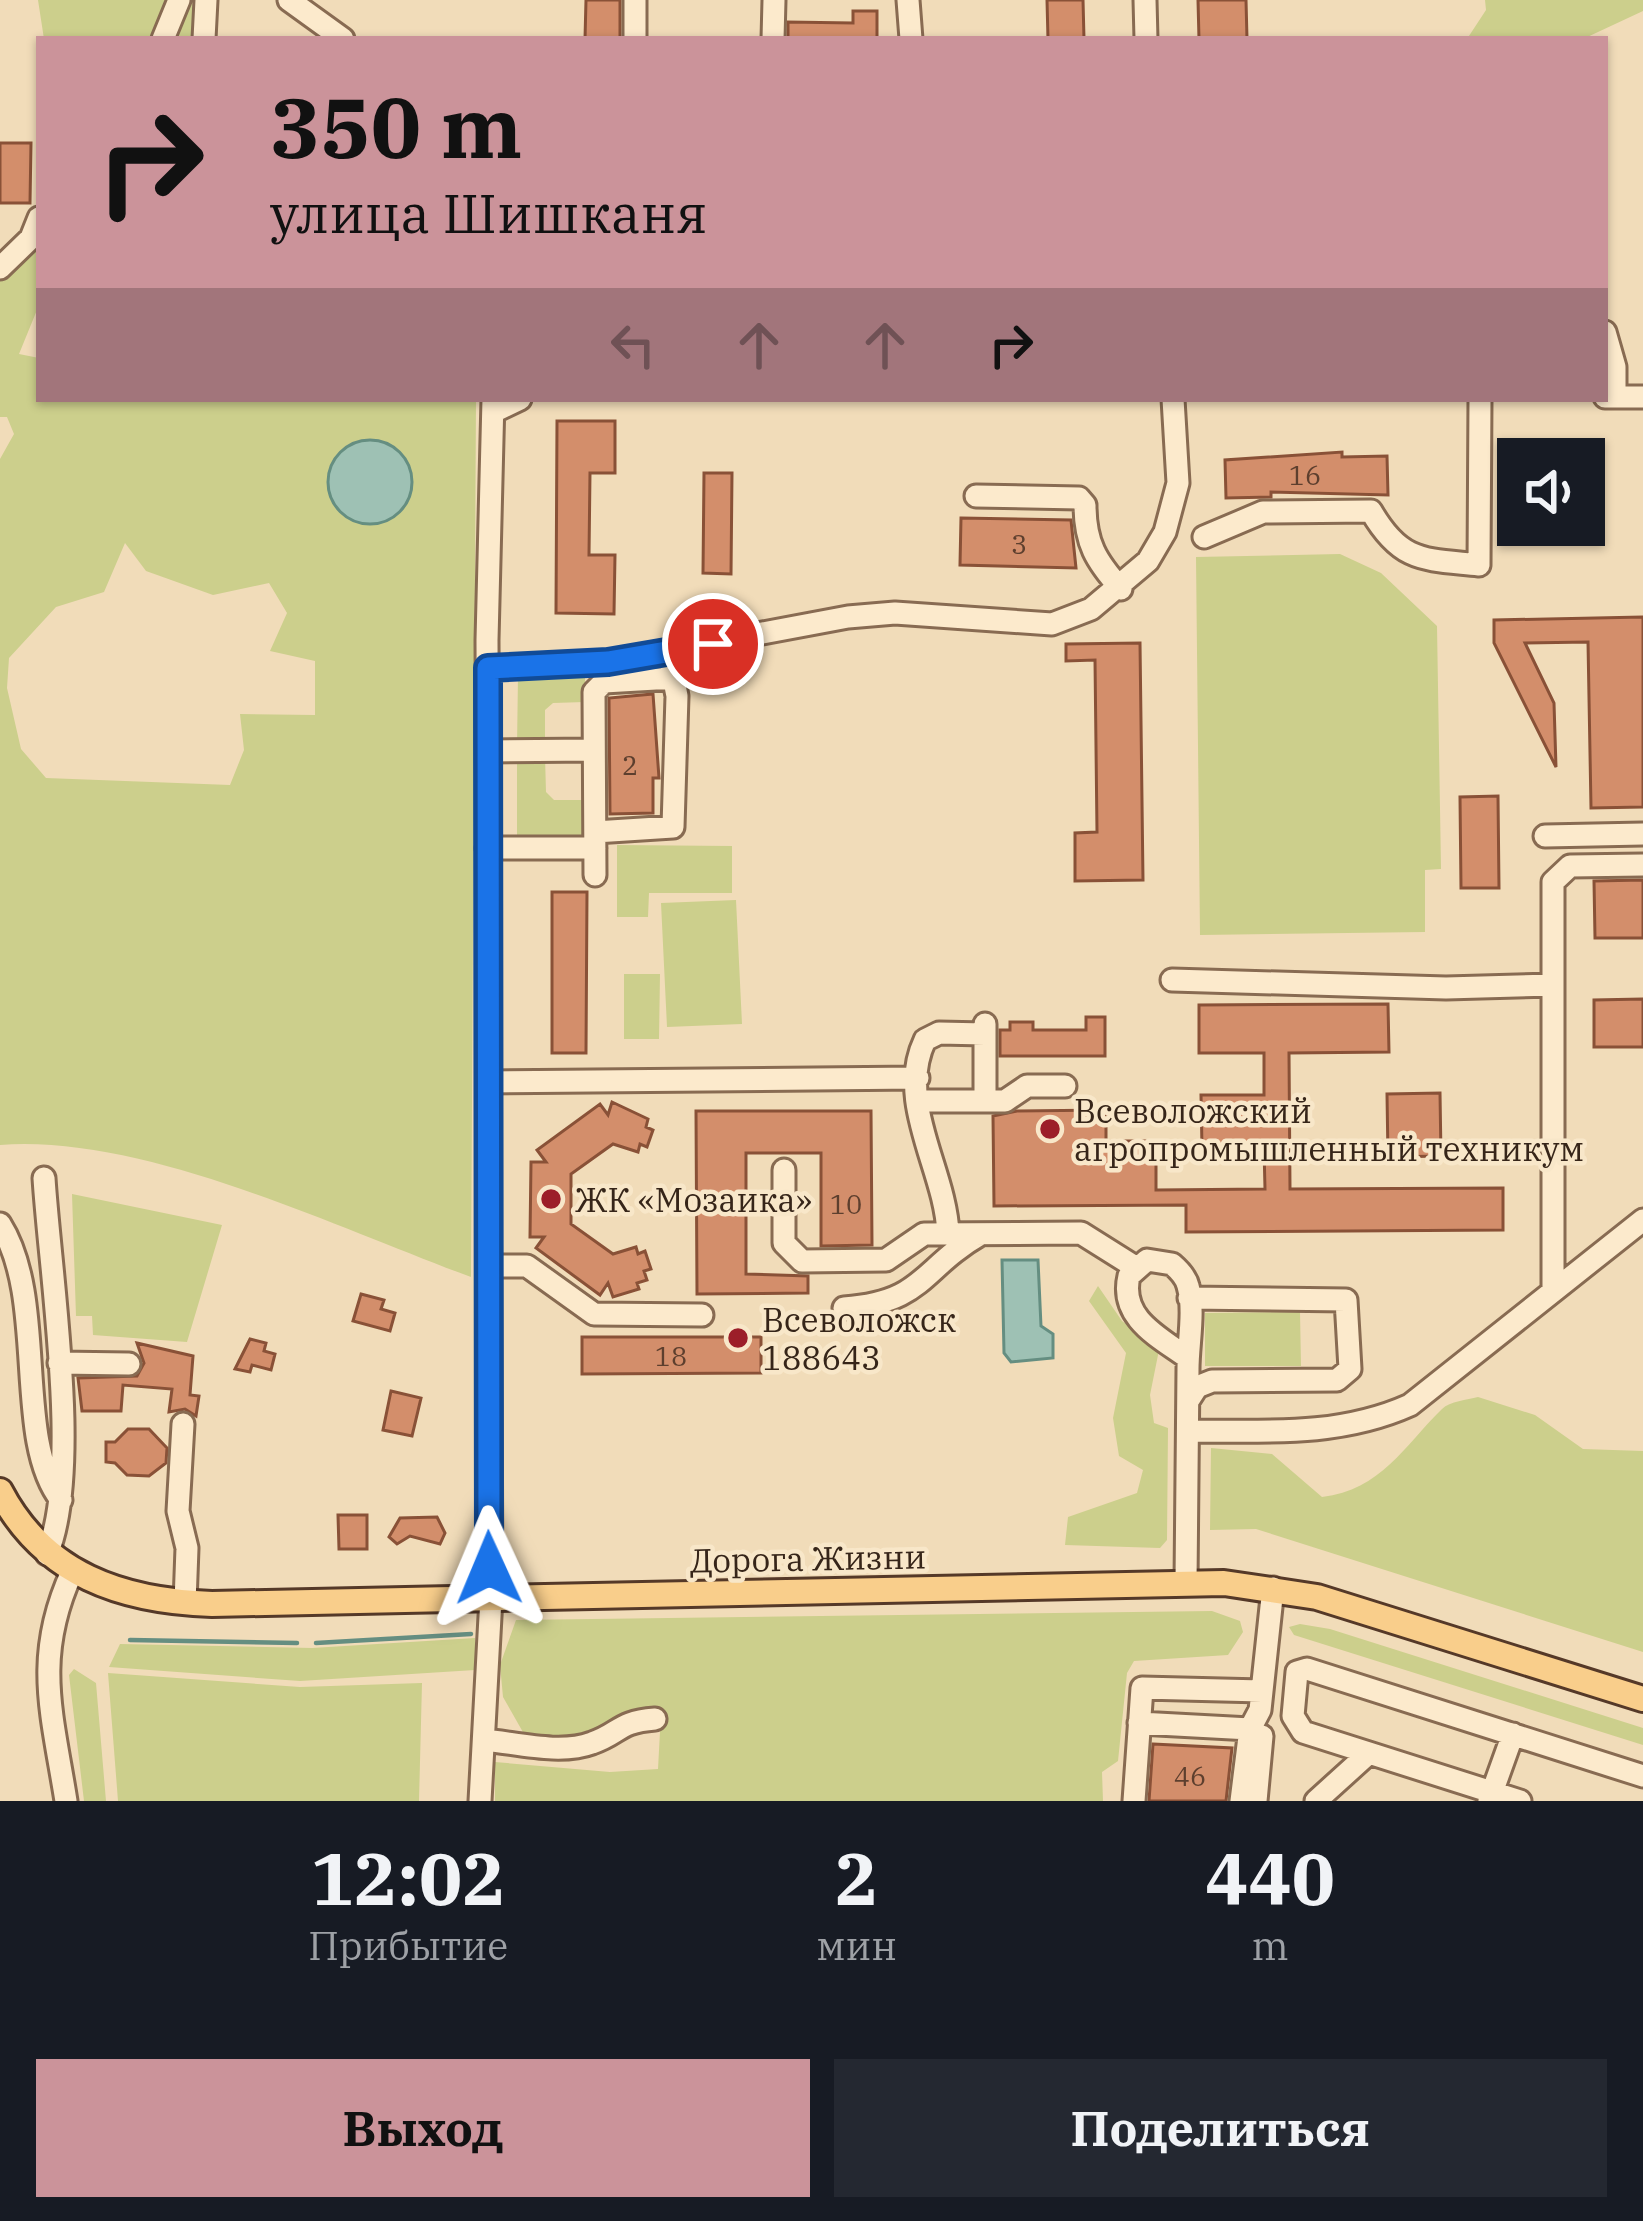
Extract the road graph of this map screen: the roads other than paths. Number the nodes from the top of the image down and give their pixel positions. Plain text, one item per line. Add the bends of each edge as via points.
1 (179, 0) edge
2 (206, 0) edge
3 (289, 0) edge
4 (635, 0) edge
5 (774, 0) edge
6 (908, 0) edge
7 (1145, 0) edge
8 (164, 36) edge
9 (204, 36) edge
10 (339, 36) edge
11 (635, 36) edge
12 (773, 36) edge
13 (911, 36) edge
14 (1146, 36) edge
15 (36, 226) edge
16 (0, 268) edge
17 (1608, 342) edge
18 (1610, 397) edge
19 (1643, 397) edge
20 (1173, 402) edge
21 (1480, 402) edge
22 (493, 405) edge
23 (976, 496) dead end
24 (1204, 537) dead end
25 (1121, 589) junction
26 (668, 653) junction
27 (488, 668) junction
28 (673, 678) junction
29 (488, 751) junction
30 (594, 751) junction
31 (1643, 834) edge
32 (1545, 836) dead end
33 (595, 840) junction
34 (488, 848) junction
35 (1643, 865) edge
36 (595, 875) dead end
37 (1172, 980) dead end
38 (1553, 985) junction
39 (488, 1082) junction
40 (1065, 1086) dead end
41 (917, 1090) junction
42 (985, 1101) junction
43 (784, 1170) dead end
44 (44, 1178) dead end
45 (1643, 1220) edge
46 (0, 1224) edge
47 (948, 1234) junction
48 (982, 1234) junction
49 (488, 1265) junction
50 (1136, 1267) junction
51 (1553, 1290) junction
52 (1189, 1298) junction
53 (844, 1308) dead end
54 (702, 1315) dead end
55 (1188, 1358) junction
56 (58, 1363) junction
57 (129, 1364) dead end
58 (1188, 1401) junction
59 (182, 1424) dead end
60 (1188, 1431) junction
61 (0, 1491) edge
62 (62, 1500) junction
63 (47, 1554) junction
64 (72, 1572) junction
65 (1186, 1582) junction
66 (1273, 1588) junction
67 (490, 1598) junction
68 (184, 1603) junction
69 (1643, 1699) edge
70 (1257, 1710) junction
71 (655, 1719) dead end
72 (1139, 1724) junction
73 (1513, 1734) junction
74 (484, 1740) junction
75 (1369, 1753) junction
76 (1643, 1776) edge
77 (1492, 1797) edge
78 (66, 1801) edge
79 (480, 1801) edge
80 (1134, 1801) edge
81 (1241, 1801) edge
82 (1256, 1801) edge
83 (1316, 1801) edge
84 (1520, 1801) edge

1 - 8 street
2 - 9 street
3 - 10 street
4 - 11 street
5 - 12 street
6 - 13 street
7 - 14 street
15 - 16 street
17 - 18 street via 1615,367
18 - 19 street
20 - 25 street via 1174,509 1148,561
21 - 24 street via 1479,565 1413,558 1388,540 1371,512 1263,512
22 - 27 street
23 - 25 street via 1079,498 1096,561
25 - 26 street via 1052,624 848,616
26 - 27 street
26 - 28 street
27 - 29 street
28 - 30 street via 597,685
28 - 33 street via 673,827
29 - 30 street
29 - 34 street
30 - 33 street
31 - 32 street
33 - 34 street
33 - 36 street
34 - 39 street
35 - 38 street via 1559,871
37 - 38 street
38 - 51 street
39 - 41 street
39 - 49 street
40 - 42 street via 1027,1086 1005,1101
41 - 42 street
41 - 42 street via 925,1040 985,1028
41 - 47 street
43 - 47 street via 784,1243 802,1261 886,1260 924,1234
44 - 56 street
45 - 51 street
46 - 62 street via 20,1279 43,1466
47 - 48 street
48 - 50 street via 1081,1233
48 - 53 street via 887,1305
49 - 54 street via 527,1266 594,1314
49 - 67 street
50 - 52 street via 1159,1258 1172,1264
50 - 55 street via 1126,1288 1130,1307
51 - 60 street via 1410,1405 1367,1424
52 - 55 street
52 - 58 street via 1346,1300 1350,1369 1337,1380 1212,1381
55 - 58 street
56 - 57 street
56 - 62 street
58 - 60 street
59 - 68 street
60 - 65 street
61 - 63 main road, Дорога Жизни
62 - 63 street
63 - 64 main road, Дорога Жизни
64 - 68 main road, Дорога Жизни via 148,1600
64 - 78 street via 48,1647
65 - 66 main road, Дорога Жизни
65 - 67 main road, Дорога Жизни
66 - 69 main road, Дорога Жизни
66 - 70 street
67 - 68 main road, Дорога Жизни
67 - 74 street
70 - 72 street
70 - 72 street via 1146,1686
70 - 81 street
70 - 82 street
71 - 74 street via 624,1722 593,1743 560,1748
72 - 80 street
73 - 75 street via 1297,1672 1296,1725
73 - 76 street
73 - 77 street
74 - 79 street
75 - 77 street
75 - 83 street
77 - 84 street

